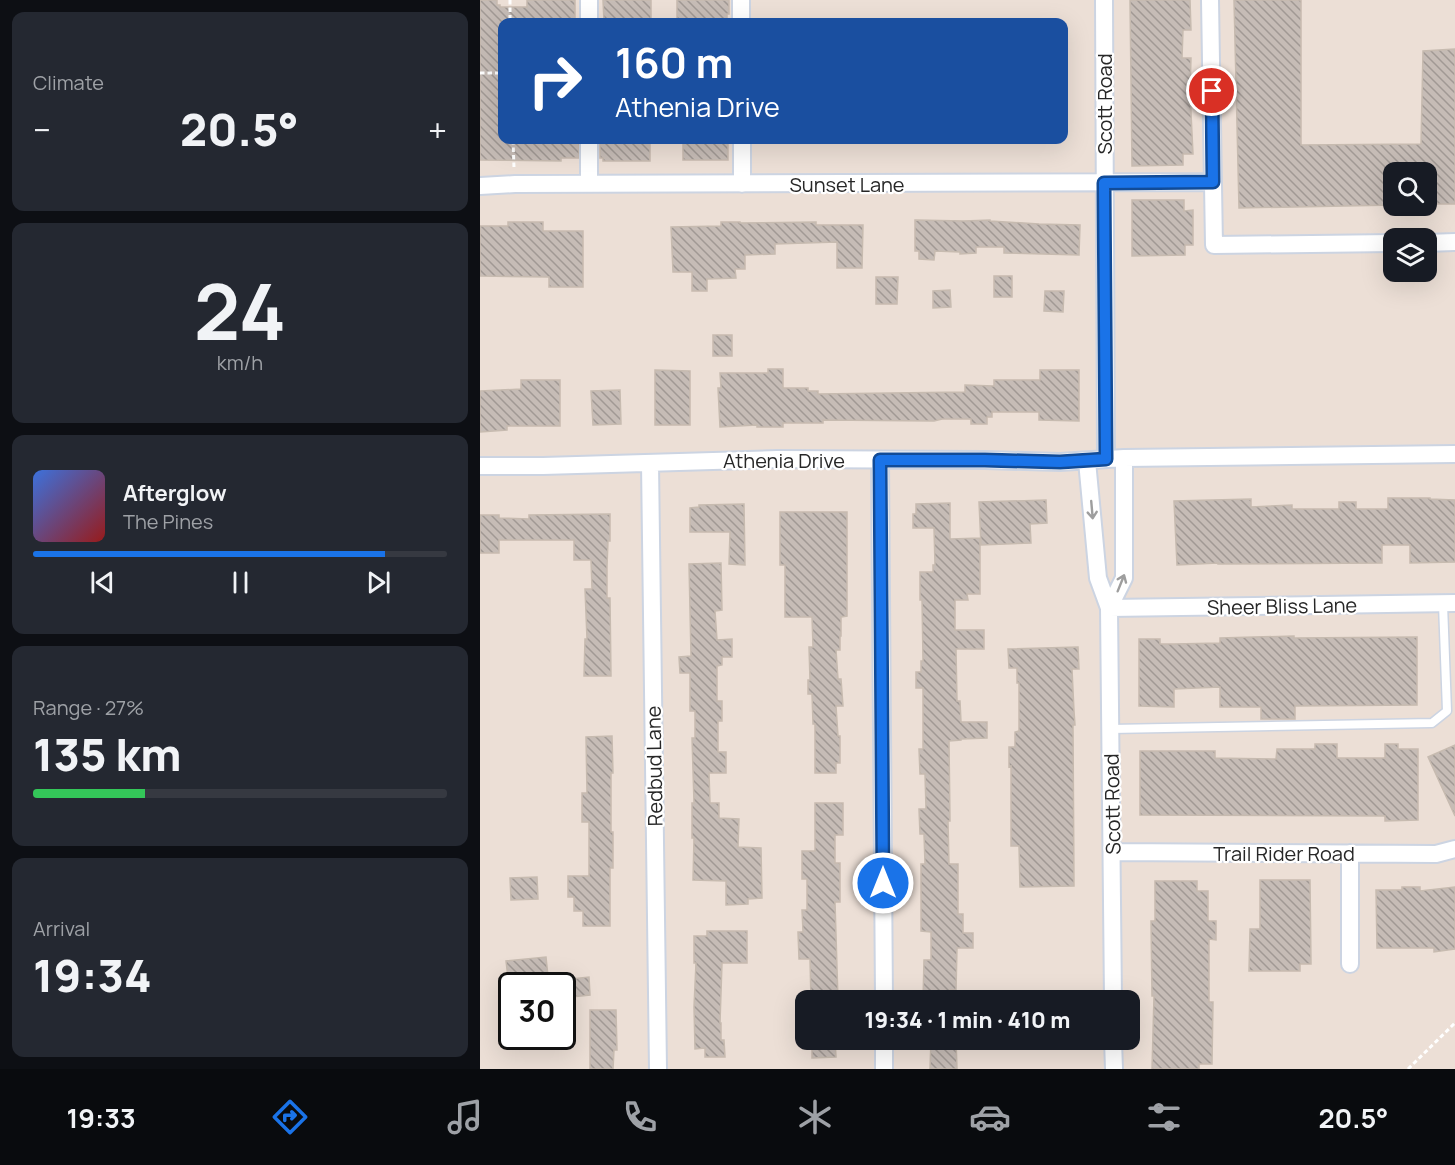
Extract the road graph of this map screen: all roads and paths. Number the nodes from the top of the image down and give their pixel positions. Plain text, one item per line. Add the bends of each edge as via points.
1 (510, 0) edge
2 (589, 0) edge
3 (741, 0) edge
4 (1104, 0) edge
5 (1210, 0) edge
6 (510, 18) edge
7 (589, 18) edge
8 (741, 18) edge
9 (480, 73) edge
10 (498, 73) edge
11 (513, 144) edge
12 (589, 144) edge
13 (742, 144) edge
14 (1213, 182) junction
15 (1104, 183) junction
16 (515, 184) junction
17 (589, 184) junction
18 (742, 184) junction
19 (480, 186) edge
20 (1455, 242) edge
21 (1383, 243) edge
22 (1437, 243) edge
23 (1455, 454) edge
24 (1124, 458) junction
25 (1106, 459) junction
26 (880, 460) junction
27 (1087, 461) junction
28 (650, 463) junction
29 (480, 466) edge
30 (1449, 604) edge
31 (1109, 608) junction
32 (1111, 729) junction
33 (1455, 849) edge
34 (1112, 852) junction
35 (1350, 853) junction
36 (1350, 964) dead end
37 (884, 990) edge
38 (1113, 990) edge
39 (1455, 1023) edge
40 (884, 1050) edge
41 (1113, 1050) edge
42 (658, 1069) edge
43 (885, 1069) edge
44 (1114, 1069) edge
45 (1408, 1069) edge

1 - 6 path
2 - 7 street
3 - 8 street
4 - 15 street, Scott Road
5 - 14 street
9 - 10 path
11 - 16 path
12 - 17 street
13 - 18 street
14 - 15 street, Sunset Lane
14 - 21 street via 1214,245
15 - 18 street, Sunset Lane
15 - 25 street, Scott Road
16 - 17 street, Sunset Lane
16 - 19 street, Sunset Lane
17 - 18 street, Sunset Lane
20 - 22 street
23 - 24 street, Athenia Drive
24 - 25 street, Athenia Drive
31 -> 24 street, Scott Road via 1125,578
25 - 27 street, Athenia Drive
26 - 27 street, Athenia Drive
26 - 28 street, Athenia Drive
26 - 37 street
27 -> 31 street, Scott Road via 1098,578
28 - 29 street, Athenia Drive
28 - 42 street, Redbud Lane
30 - 31 street, Sheer Bliss Lane
30 - 32 lane via 1447,711 1432,723
31 - 32 street, Scott Road
32 - 34 street, Scott Road
33 - 35 street, Trail Rider Road via 1436,854
34 - 35 street, Trail Rider Road
34 - 38 street, Scott Road
35 - 36 street
39 - 45 path
40 - 43 street
41 - 44 street

